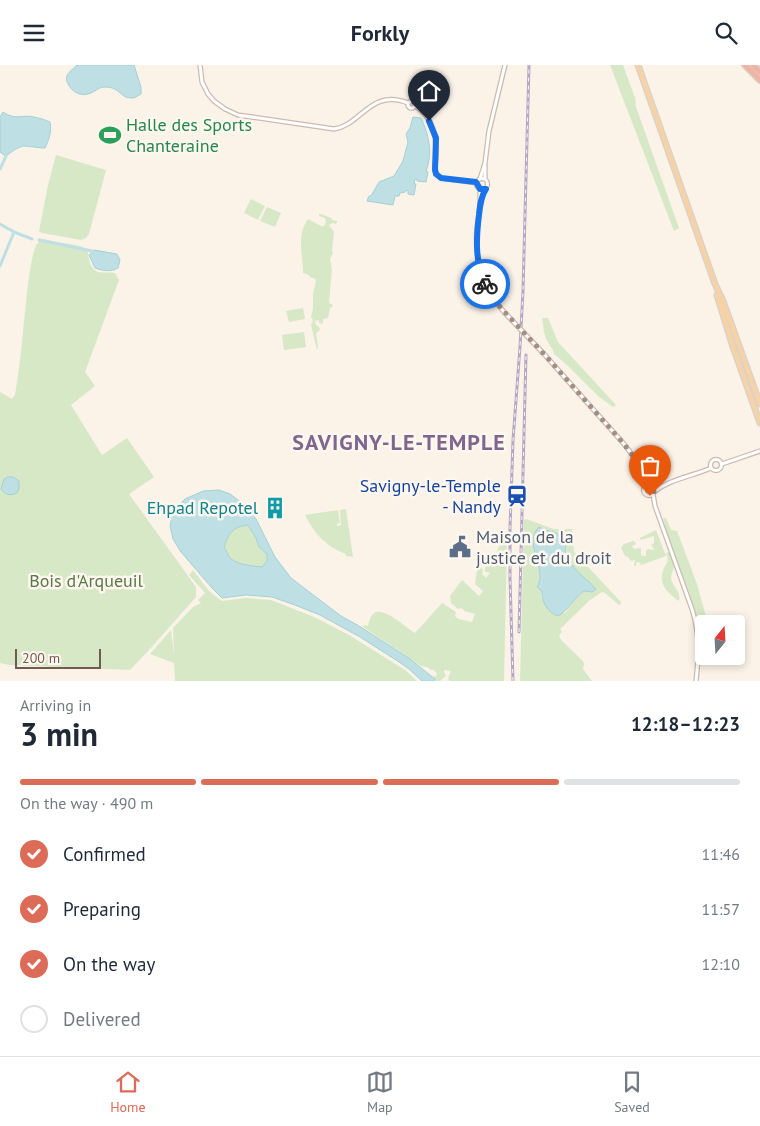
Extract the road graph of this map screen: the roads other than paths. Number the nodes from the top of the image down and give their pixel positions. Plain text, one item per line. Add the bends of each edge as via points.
1 (200, 65) edge
2 (505, 65) edge
3 (638, 65) edge
4 (745, 65) edge
5 (754, 65) edge
6 (760, 72) edge
7 (760, 80) edge
8 (485, 163) junction
9 (480, 179) junction
10 (485, 179) junction
11 (477, 183) junction
12 (480, 189) junction
13 (486, 189) junction
14 (480, 200) junction
15 (715, 284) junction
16 (760, 405) edge
17 (760, 423) edge
18 (760, 450) edge
19 (722, 464) junction
20 (711, 467) junction
21 (669, 483) junction
22 (649, 486) junction
23 (653, 493) junction
24 (648, 496) junction
25 (655, 506) junction
26 (696, 681) edge

1 - 11 street via 202,82 208,94 219,105 238,115 334,129 344,127 378,103 393,100 408,103 410,108 415,106 426,116 434,131 436,174 441,178
2 - 8 street
3 - 15 main road
4 - 7 highway
5 - 6 highway
8 - 9 street
8 - 10 street
9 - 10 street
9 - 11 street
10 - 13 street via 488,183
11 - 12 street
12 - 13 street
12 - 14 street
13 - 14 street
14 - 22 street, bridge via 476,239 478,263 488,289 624,444
15 - 16 main road
15 - 17 main road
18 - 19 street
19 - 20 street via 718,470
19 - 20 street via 714,460
20 - 21 street
21 - 22 street
21 - 23 street
22 - 23 street via 654,489
22 - 24 street via 644,492
23 - 24 street
23 - 25 street
24 - 25 street
25 - 26 street via 696,625 699,647

